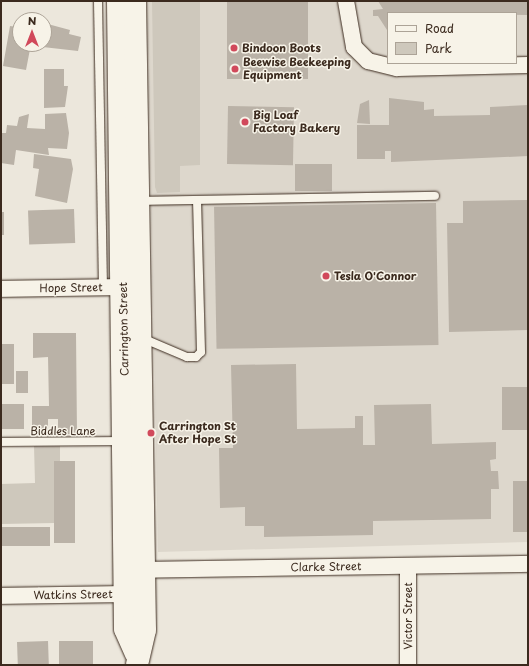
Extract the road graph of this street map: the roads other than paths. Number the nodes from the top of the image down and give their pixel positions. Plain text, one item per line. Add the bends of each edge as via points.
1 (98, 1) edge
2 (118, 1) edge
3 (135, 1) edge
4 (346, 1) edge
5 (528, 65) edge
6 (435, 196) dead end
7 (241, 199) junction
8 (197, 200) junction
9 (139, 201) junction
10 (249, 206) dead end
11 (122, 287) junction
12 (1, 289) edge
13 (141, 338) junction
14 (126, 441) junction
15 (1, 442) edge
16 (528, 564) edge
17 (408, 566) junction
18 (134, 570) junction
19 (134, 594) junction
20 (1, 596) edge
21 (136, 660) edge
22 (408, 665) edge

1 - 11 lane
2 - 11 main road, Carrington Street
3 - 9 main road, Carrington Street
4 - 5 street via 354,47 368,61 397,68
6 - 7 lane
7 - 8 lane
7 - 10 lane
8 - 9 lane
8 - 13 lane via 201,352 196,357 187,357
9 - 11 main road, Carrington Street
11 - 12 street, Hope Street
11 - 13 main road, Carrington Street
11 - 14 main road, Carrington Street
13 - 18 main road, Carrington Street
14 - 15 lane, Biddles Lane
14 - 18 main road, Carrington Street
16 - 17 street, Clarke Street
17 - 18 street, Clarke Street
17 - 22 street, Victor Street
18 - 19 main road, Carrington Street
19 - 20 street, Watkins Street
19 - 21 main road, Carrington Street via 145,630

